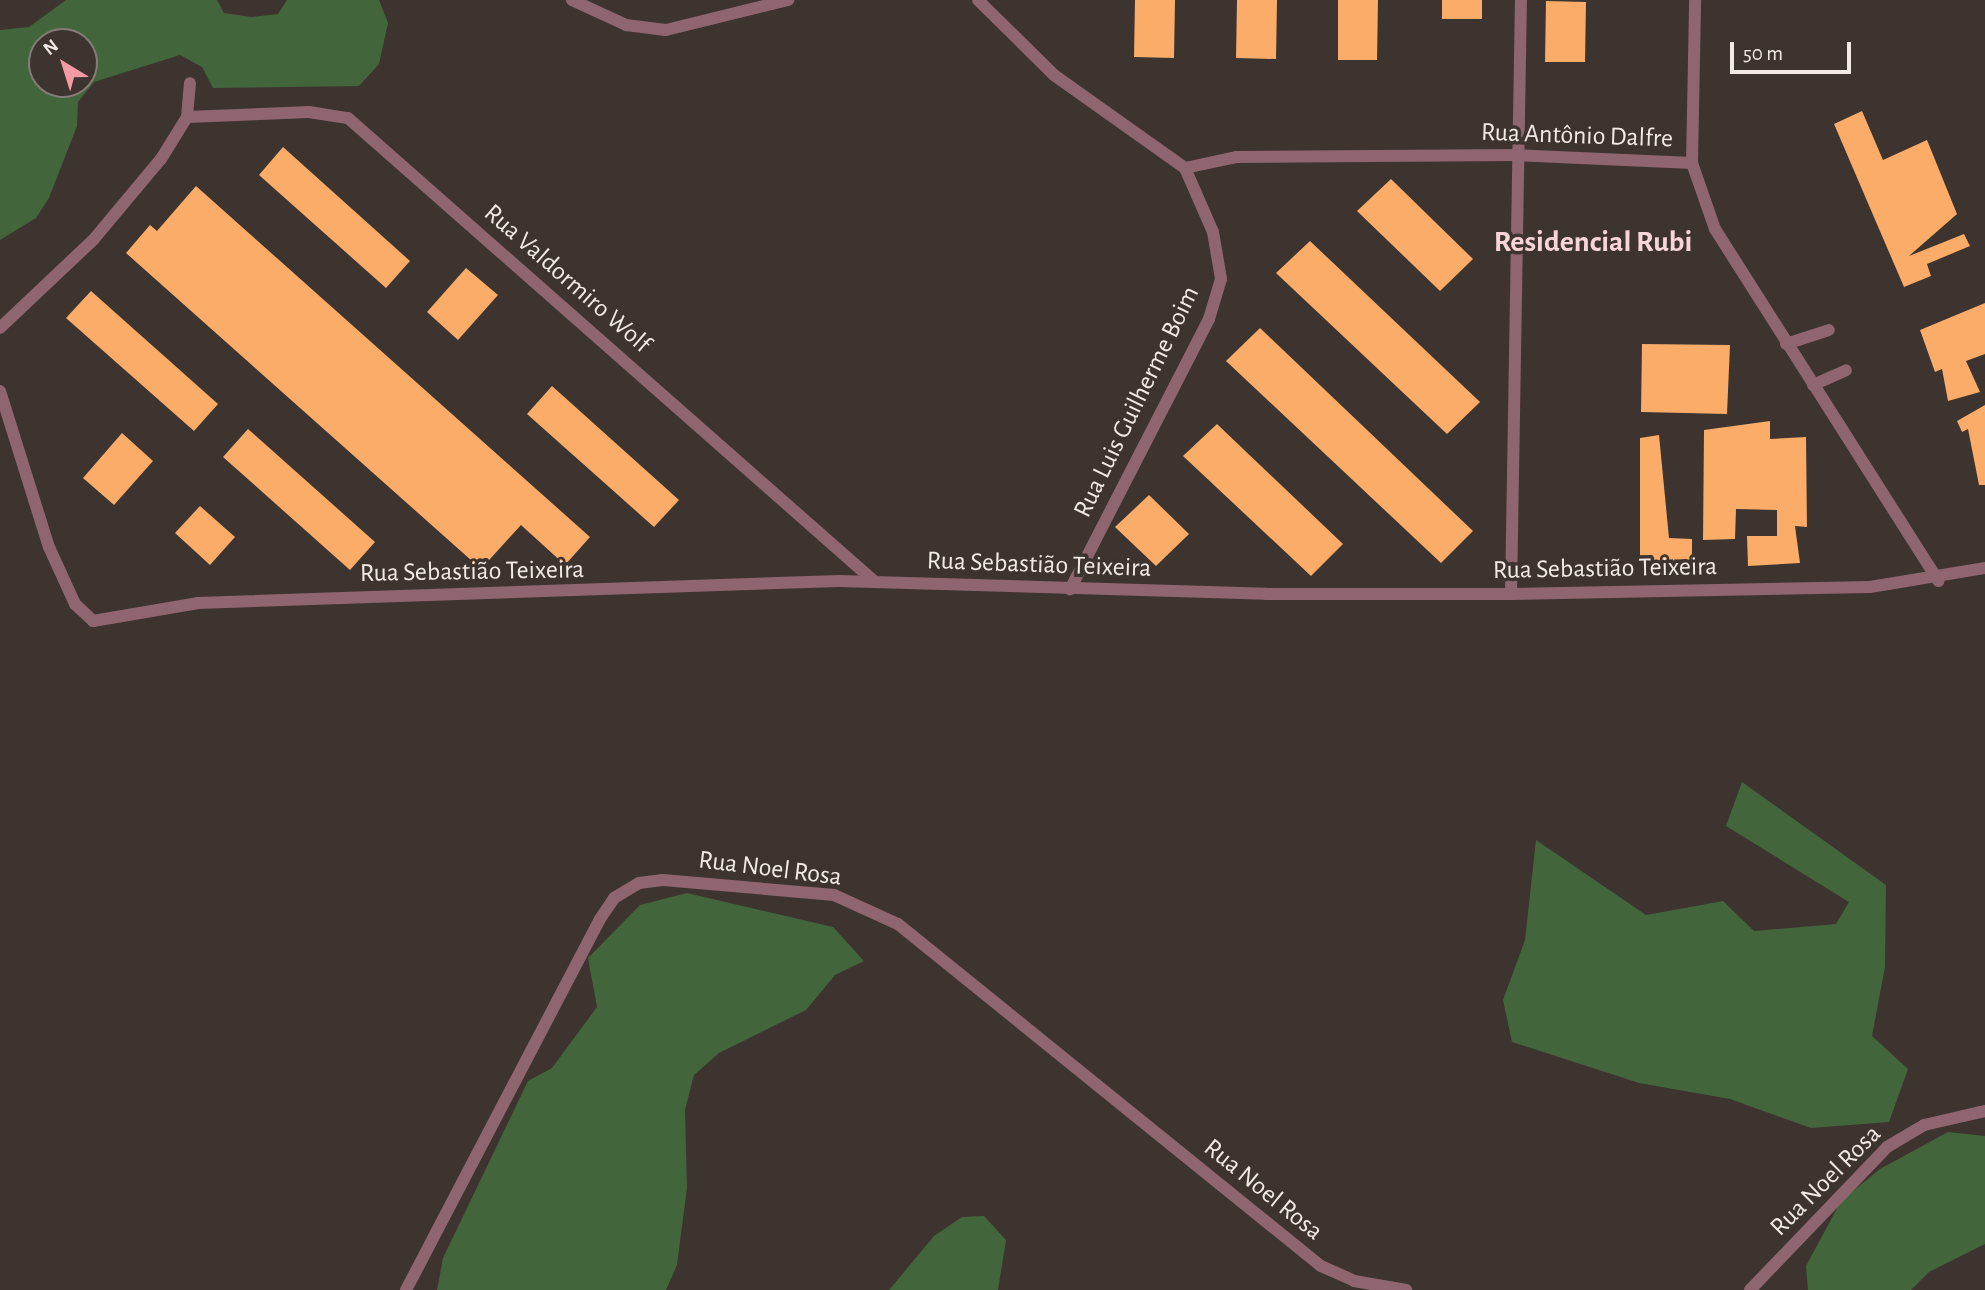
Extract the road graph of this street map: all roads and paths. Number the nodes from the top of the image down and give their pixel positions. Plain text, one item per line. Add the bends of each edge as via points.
1 (572, 0) edge
2 (788, 0) edge
3 (978, 0) edge
4 (1521, 0) edge
5 (1695, 0) edge
6 (190, 83) dead end
7 (187, 117) junction
8 (1514, 155) junction
9 (1692, 163) junction
10 (1185, 167) junction
11 (0, 328) edge
12 (1829, 330) dead end
13 (1786, 344) junction
14 (1846, 370) dead end
15 (1813, 385) junction
16 (0, 391) edge
17 (1985, 568) edge
18 (1938, 581) junction
19 (875, 582) junction
20 (1070, 589) junction
21 (1511, 594) junction
22 (1985, 1111) edge
23 (406, 1290) edge
24 (1406, 1290) edge
25 (1750, 1290) edge

1 - 2 street via 626,25 666,30
3 - 10 street via 1054,75
4 - 8 street
5 - 9 street
6 - 7 street
7 - 11 street via 161,159 94,239
7 - 19 street, Rua Valdormiro Wolf via 309,112 348,118
8 - 9 street, Rua Antônio Dalfre
8 - 10 street, Rua Antônio Dalfre via 1236,157
8 - 21 street
9 - 13 street, Rua Antônio Dalfre via 1715,229
10 - 20 street, Rua Luis Guilherme Boim via 1213,232 1221,279 1209,319
12 - 13 street
13 - 15 street, Rua Antônio Dalfre
14 - 15 street
15 - 18 street, Rua Antônio Dalfre
16 - 19 street, Rua Sebastião Teixeira via 49,547 75,604 93,621 198,603
17 - 18 street, Rua Sebastião Teixeira
18 - 21 street, Rua Sebastião Teixeira
19 - 20 street, Rua Sebastião Teixeira
20 - 21 street, Rua Sebastião Teixeira
22 - 25 street, Rua Noel Rosa via 1924,1125 1887,1147
23 - 24 street, Rua Noel Rosa via 600,919 614,898 639,883 663,880 834,895 887,918 1321,1266 1354,1281

